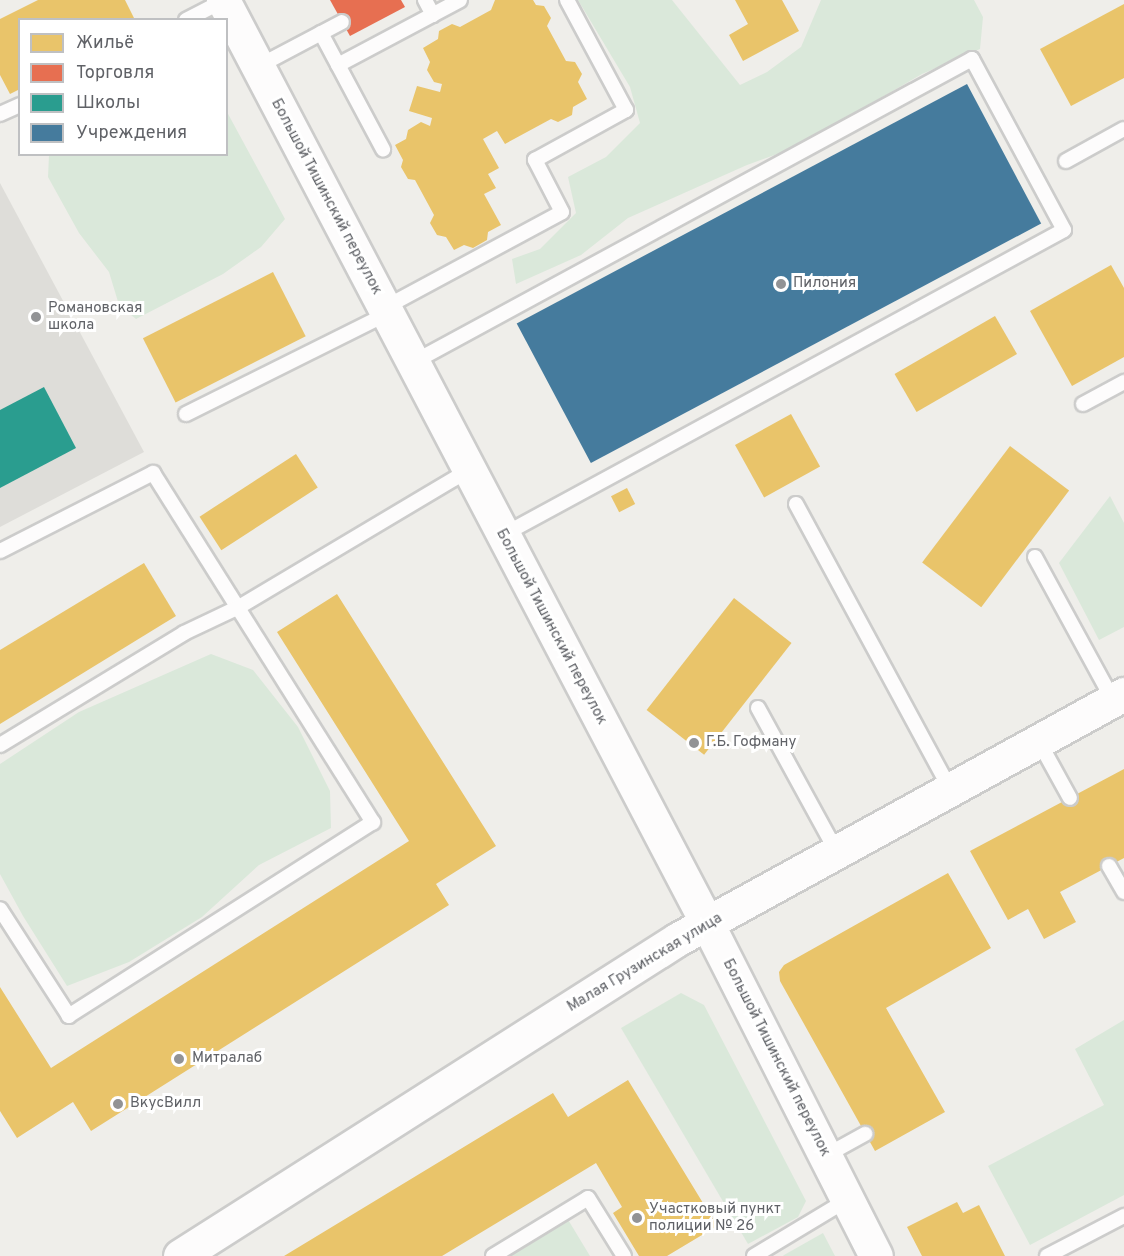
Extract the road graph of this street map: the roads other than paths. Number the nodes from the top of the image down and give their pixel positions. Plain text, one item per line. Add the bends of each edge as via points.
1 (223, 0) edge
2 (425, 0) edge
3 (460, 0) edge
4 (567, 0) edge
5 (433, 15) junction
6 (190, 18) edge
7 (342, 22) dead end
8 (321, 33) junction
9 (338, 65) junction
10 (257, 67) junction
11 (18, 106) edge
12 (0, 114) edge
13 (1124, 129) edge
14 (383, 149) dead end
15 (1066, 161) dead end
16 (385, 311) junction
17 (412, 363) junction
18 (1124, 382) edge
19 (1083, 404) dead end
20 (186, 414) dead end
21 (469, 470) junction
22 (796, 504) dead end
23 (503, 535) junction
24 (0, 551) edge
25 (1035, 557) dead end
26 (239, 607) junction
27 (1119, 697) edge
28 (759, 708) dead end
29 (1038, 740) junction
30 (0, 745) edge
31 (950, 789) junction
32 (1070, 798) dead end
33 (837, 852) junction
34 (1109, 866) dead end
35 (1124, 892) edge
36 (0, 909) edge
37 (708, 923) junction
38 (865, 1134) dead end
39 (825, 1156) junction
40 (847, 1200) junction
41 (1124, 1216) edge
42 (180, 1256) edge
43 (493, 1256) edge
44 (624, 1256) edge
45 (753, 1256) edge
46 (876, 1256) edge
47 (1047, 1256) edge

1 - 6 lane
1 - 10 street, Большой Тишинский переулок
2 - 5 lane
3 - 5 lane
4 - 16 lane via 626,110 535,160 562,212
5 - 9 lane
7 - 8 lane
8 - 9 lane
8 - 10 lane
9 - 14 lane
10 - 16 street, Большой Тишинский переулок
11 - 12 lane
13 - 15 lane
16 - 17 street, Большой Тишинский переулок
16 - 20 lane
17 - 21 street, Большой Тишинский переулок
17 - 23 lane via 972,59 1064,230
18 - 19 lane
21 - 23 street, Большой Тишинский переулок
21 - 26 lane
22 - 31 lane
23 - 37 street, Большой Тишинский переулок
24 - 26 lane via 153,473
25 - 27 lane
26 - 30 lane via 184,633
26 - 36 lane via 373,822 69,1016
27 - 29 street, Малая Грузинская улица
28 - 33 lane
29 - 31 street, Малая Грузинская улица
29 - 32 lane
31 - 33 street, Малая Грузинская улица
33 - 37 street, Малая Грузинская улица
34 - 35 lane
37 - 39 street, Большой Тишинский переулок
37 - 42 street, Малая Грузинская улица
38 - 39 lane
39 - 40 street, Большой Тишинский переулок
40 - 45 lane
40 - 46 street, Большой Тишинский переулок
41 - 47 lane
43 - 44 lane via 588,1198

